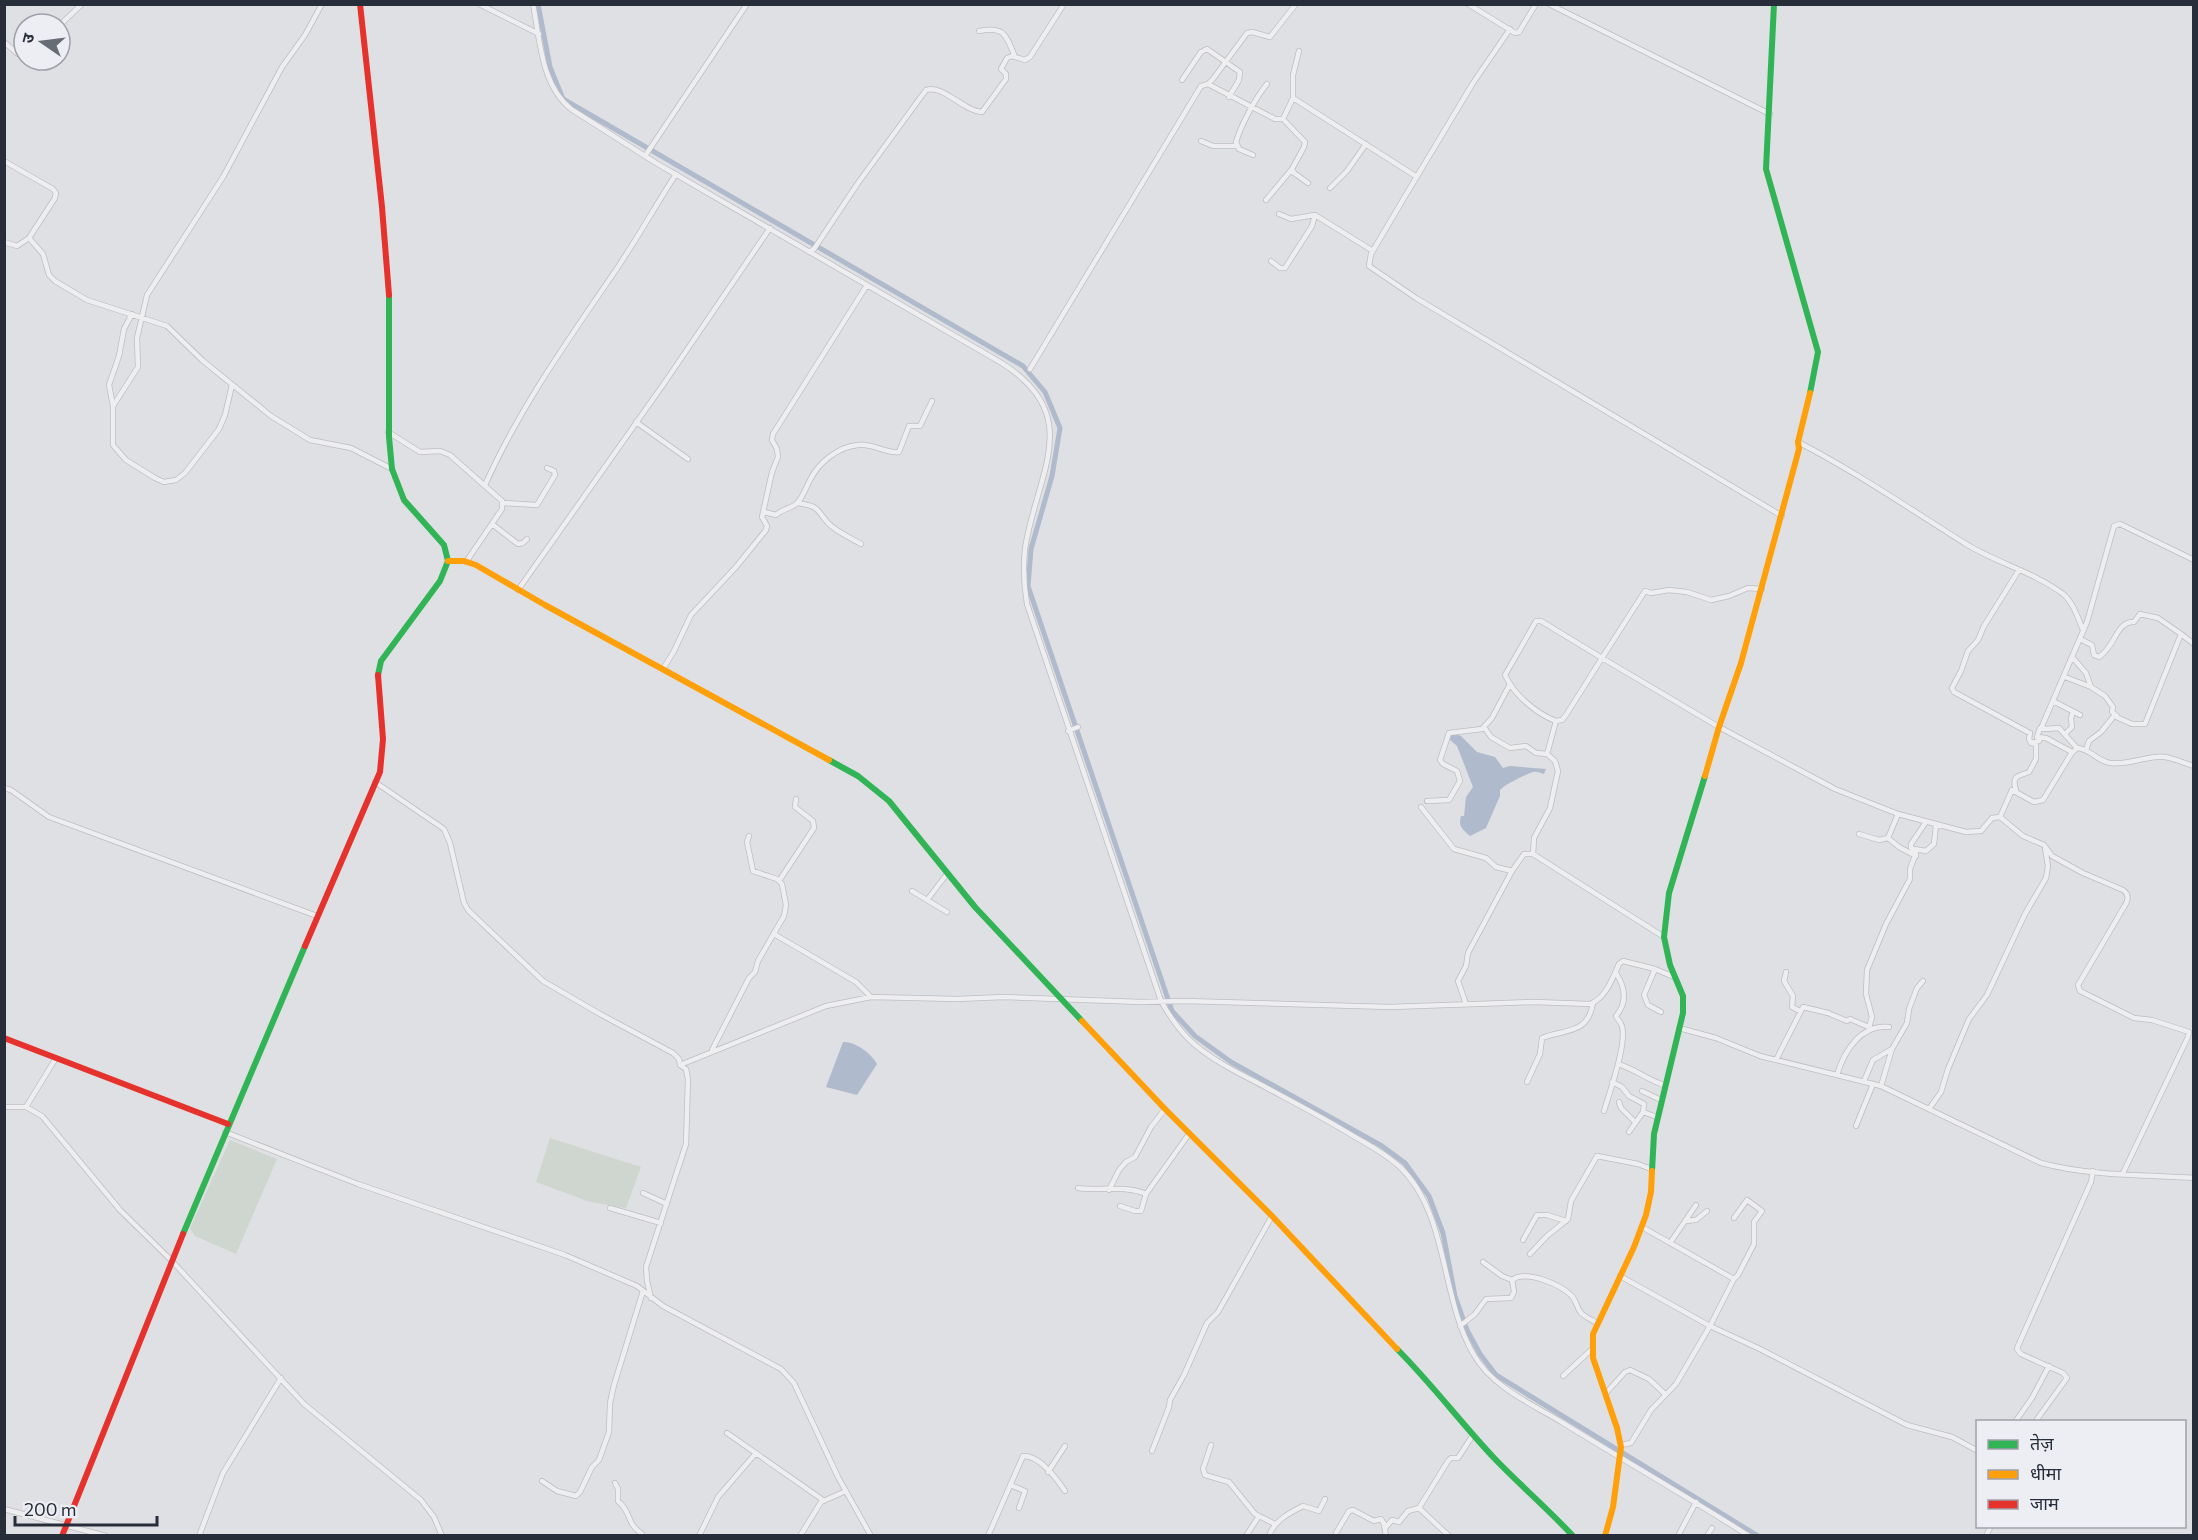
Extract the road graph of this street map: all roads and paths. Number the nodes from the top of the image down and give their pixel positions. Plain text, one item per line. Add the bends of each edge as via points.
1 (322, 4) edge
2 (360, 4) edge
3 (479, 4) edge
4 (533, 4) edge
5 (747, 4) edge
6 (1064, 4) edge
7 (1296, 4) edge
8 (1468, 4) edge
9 (1536, 4) edge
10 (1549, 4) edge
11 (1774, 4) edge
12 (1510, 29) junction
13 (979, 31) dead end
14 (539, 34) junction
15 (1299, 51) dead end
16 (1015, 57) junction
17 (1225, 62) junction
18 (1182, 80) dead end
19 (1208, 84) junction
20 (1267, 84) dead end
21 (1229, 97) junction
22 (1293, 98) junction
23 (1253, 106) junction
24 (1770, 114) junction
25 (1283, 119) junction
26 (1201, 141) dead end
27 (1366, 144) junction
28 (1237, 146) junction
29 (647, 154) junction
30 (1253, 155) dead end
31 (4, 161) edge
32 (1292, 169) junction
33 (676, 174) junction
34 (1417, 177) junction
35 (1308, 183) dead end
36 (1330, 188) dead end
37 (1266, 200) dead end
38 (1279, 214) dead end
39 (1315, 215) junction
40 (770, 228) junction
41 (29, 238) junction
42 (4, 242) edge
43 (812, 250) junction
44 (1373, 251) junction
45 (1271, 261) dead end
46 (867, 285) junction
47 (132, 314) junction
48 (142, 317) junction
49 (1030, 369) dead end
50 (232, 384) junction
51 (932, 401) dead end
52 (113, 406) junction
53 (636, 422) junction
54 (388, 432) junction
55 (1798, 442) junction
56 (688, 459) dead end
57 (547, 468) dead end
58 (392, 469) junction
59 (485, 485) junction
60 (504, 503) junction
61 (798, 503) junction
62 (764, 512) junction
63 (1782, 516) junction
64 (492, 524) junction
65 (527, 539) dead end
66 (861, 544) dead end
67 (2193, 560) edge
68 (448, 561) junction
69 (466, 562) junction
70 (2019, 570) junction
71 (1762, 589) junction
72 (518, 590) junction
73 (2086, 626) junction
74 (2181, 634) junction
75 (2080, 639) junction
76 (2193, 644) edge
77 (1602, 658) junction
78 (2073, 658) junction
79 (663, 669) junction
80 (2065, 677) junction
81 (1510, 684) junction
82 (2091, 687) junction
83 (2053, 701) junction
84 (2073, 712) junction
85 (2080, 715) dead end
86 (2117, 716) junction
87 (1556, 721) junction
88 (1484, 727) junction
89 (1719, 727) junction
90 (2044, 729) junction
91 (2066, 733) junction
92 (2037, 737) junction
93 (2031, 743) junction
94 (2077, 747) junction
95 (2086, 750) junction
96 (2072, 752) junction
97 (1547, 754) junction
98 (2193, 766) edge
99 (375, 782) junction
100 (4, 788) edge
101 (2016, 790) junction
102 (796, 799) dead end
103 (1427, 801) dead end
104 (1421, 807) dead end
105 (1898, 814) junction
106 (2000, 817) junction
107 (1926, 822) junction
108 (1936, 825) junction
109 (1859, 834) dead end
110 (749, 836) dead end
111 (1888, 838) junction
112 (2044, 845) junction
113 (1911, 848) junction
114 (1533, 854) junction
115 (1916, 856) junction
116 (1512, 871) junction
117 (947, 874) junction
118 (779, 881) junction
119 (912, 891) dead end
120 (927, 900) junction
121 (947, 912) dead end
122 (316, 916) junction
123 (774, 934) junction
124 (1664, 937) junction
125 (1655, 969) junction
126 (1786, 972) dead end
127 (1615, 973) junction
128 (1674, 977) junction
129 (1923, 981) dead end
130 (871, 997) junction
131 (1061, 999) junction
132 (1163, 1001) junction
133 (1593, 1002) junction
134 (1466, 1004) junction
135 (1800, 1011) junction
136 (1661, 1012) dead end
137 (1889, 1027) dead end
138 (1679, 1028) junction
139 (1870, 1028) junction
140 (4, 1038) edge
141 (1892, 1049) junction
142 (710, 1052) junction
143 (56, 1058) junction
144 (1776, 1060) junction
145 (1618, 1064) junction
146 (680, 1065) junction
147 (1837, 1075) junction
148 (1863, 1081) junction
149 (1527, 1082) dead end
150 (1612, 1082) junction
151 (1873, 1084) junction
152 (1665, 1085) junction
153 (1881, 1086) junction
154 (1642, 1091) dead end
155 (1661, 1100) junction
156 (1618, 1102) dead end
157 (4, 1107) edge
158 (26, 1107) junction
159 (1165, 1110) junction
160 (1929, 1110) junction
161 (1604, 1111) dead end
162 (1642, 1112) junction
163 (1657, 1117) junction
164 (1635, 1122) junction
165 (228, 1124) junction
166 (1856, 1126) dead end
167 (225, 1132) junction
168 (1629, 1132) dead end
169 (1192, 1136) junction
170 (1651, 1169) junction
171 (2096, 1171) junction
172 (2123, 1173) junction
173 (2193, 1178) edge
174 (1078, 1188) dead end
175 (1109, 1190) junction
176 (643, 1192) dead end
177 (1146, 1194) junction
178 (667, 1204) junction
179 (1696, 1205) dead end
180 (1120, 1206) dead end
181 (610, 1208) dead end
182 (1707, 1211) dead end
183 (1272, 1216) junction
184 (1734, 1218) dead end
185 (1566, 1221) junction
186 (1685, 1221) junction
187 (661, 1222) junction
188 (1642, 1227) junction
189 (1523, 1240) dead end
190 (1670, 1243) junction
191 (1530, 1254) dead end
192 (171, 1260) junction
193 (1483, 1262) dead end
194 (1620, 1276) junction
195 (1734, 1279) junction
196 (1512, 1280) junction
197 (644, 1291) junction
198 (651, 1298) junction
199 (1597, 1323) junction
200 (1461, 1325) junction
201 (1710, 1326) junction
202 (1592, 1349) junction
203 (2049, 1366) junction
204 (1563, 1376) dead end
205 (280, 1378) junction
206 (1606, 1393) junction
207 (1665, 1394) junction
208 (2016, 1420) edge
209 (2036, 1420) edge
210 (727, 1433) dead end
211 (1473, 1435) junction
212 (1211, 1445) dead end
213 (1065, 1446) dead end
214 (1621, 1446) junction
215 (1976, 1450) edge
216 (1152, 1451) dead end
217 (756, 1453) junction
218 (1620, 1457) junction
219 (1048, 1472) junction
220 (543, 1481) dead end
221 (615, 1483) dead end
222 (1010, 1485) junction
223 (846, 1491) junction
224 (1065, 1491) dead end
225 (1325, 1499) dead end
226 (823, 1500) junction
227 (1696, 1502) junction
228 (1018, 1508) dead end
229 (1419, 1508) junction
230 (4, 1509) edge
231 (1259, 1516) junction
232 (66, 1524) junction
233 (1275, 1524) junction
234 (1384, 1528) junction
235 (1712, 1528) dead end
236 (1336, 1533) dead end
237 (642, 1534) edge
238 (62, 1536) edge
239 (106, 1536) edge
240 (199, 1536) edge
241 (442, 1536) edge
242 (699, 1536) edge
243 (800, 1536) edge
244 (871, 1536) edge
245 (988, 1536) edge
246 (1246, 1536) edge
247 (1269, 1536) edge
248 (1386, 1536) edge
249 (1449, 1536) edge
250 (1573, 1536) edge
251 (1605, 1536) edge
252 (1678, 1536) edge
253 (1707, 1536) edge
254 (1749, 1536) edge

1 - 48 street via 282,67 223,177 147,295
2 - 54 street via 389,300
3 - 14 street
4 - 14 street
5 - 29 street
6 - 16 street via 1030,57
7 - 17 street via 1272,36 1248,33
8 - 12 street
9 - 12 street via 1517,33
10 - 24 street
11 - 24 street
12 - 34 street
13 - 16 street via 1001,31
14 - 29 street via 545,69 559,99 582,118
15 - 22 street
16 - 43 street via 1005,61 1001,69 1006,80 982,112 937,89 926,90
17 - 18 street via 1204,49
17 - 19 street
17 - 21 street via 1240,72
19 - 21 street
19 - 49 street via 1196,93
20 - 23 street
21 - 23 street
22 - 25 street
22 - 27 street
23 - 25 street via 1275,119
23 - 28 street
24 - 55 street via 1766,169 1818,346
25 - 32 street via 1305,144
26 - 28 street
27 - 34 street
27 - 36 street
28 - 30 street
29 - 33 street
31 - 41 street via 56,193
32 - 35 street
32 - 37 street
33 - 40 street
33 - 59 street via 517,421
34 - 44 street
38 - 39 street via 1291,219
39 - 44 street
39 - 45 street via 1285,267
40 - 43 street
40 - 53 street
41 - 42 street via 17,246
41 - 47 street via 43,254 47,270 55,280 87,300
43 - 46 street
44 - 63 street via 1368,264 1371,269
46 - 62 street via 773,434 778,457
46 - 132 street via 1017,372 1036,391 1045,409 1051,442 1025,548 1024,587 1030,615 1073,729
47 - 48 street
47 - 52 street via 109,380
48 - 50 street via 172,330
48 - 52 street via 137,338 138,367
50 - 52 street via 224,421 184,472 170,482 155,478 118,452 112,437
50 - 58 street via 271,416 310,440 342,445
51 - 61 street via 920,426 909,426 900,452 861,444 827,458
53 - 56 street
53 - 72 street
54 - 58 street
54 - 59 street via 420,452 450,455
55 - 63 street
55 - 70 street via 1968,545
57 - 60 street via 555,475 537,505
58 - 68 street via 404,500 444,545
59 - 60 street
60 - 64 street
61 - 62 street via 776,515
61 - 66 street via 815,507 828,523
62 - 79 street via 765,530 691,615
63 - 71 street
64 - 65 street via 518,544
64 - 69 street
67 - 73 street via 2116,524
68 - 69 street
68 - 99 street via 441,580 381,661 378,679 383,739 380,772
69 - 72 street
70 - 73 street via 2065,595
70 - 93 street via 1968,651 1952,688 2030,733
71 - 77 street via 1748,588 1711,600 1687,592 1645,591
71 - 89 street
72 - 79 street
73 - 75 street
74 - 75 street via 2158,618 2140,614 2134,622 2121,625 2112,644 2099,657 2094,655 2091,645
74 - 76 street
74 - 86 street via 2147,723 2132,724
75 - 78 street
77 - 81 street via 1536,621 1506,674
77 - 87 street via 1566,715
77 - 89 street
78 - 80 street
78 - 82 street via 2086,673
79 - 117 street via 858,776 889,801
80 - 82 street
80 - 83 street
81 - 87 street via 1536,712
81 - 88 street
82 - 86 street via 2105,696
83 - 84 street
83 - 90 street
84 - 85 street
84 - 91 street via 2072,727
86 - 95 street via 2089,741
87 - 97 street
88 - 97 street via 1491,737 1510,748 1526,746
88 - 103 street via 1449,733 1440,760 1457,771 1460,781 1449,800
89 - 105 street via 1827,785
89 - 124 street via 1669,893
90 - 91 street via 2056,727
90 - 92 street via 2040,728
91 - 94 street
92 - 93 street via 2039,741
92 - 96 street
93 - 101 street via 2036,744 2036,759 2029,772 2017,776
94 - 95 street
94 - 96 street
95 - 98 street via 2110,763 2157,757
96 - 101 street via 2043,800 2034,802
97 - 114 street via 1558,771 1551,808 1534,838
99 - 122 street
99 - 146 street via 444,829 464,903 532,972 559,992 673,1053 680,1059
100 - 122 street via 49,817
101 - 106 street via 2007,798
102 - 118 street via 795,807 813,821 814,828
104 - 116 street via 1454,849
105 - 107 street
105 - 111 street
106 - 108 street via 1992,818 1984,830 1973,833
106 - 112 street via 2023,836
107 - 108 street
107 - 113 street
108 - 113 street via 1934,844 1926,851
109 - 111 street via 1879,840
110 - 118 street via 753,871
111 - 115 street
112 - 160 street via 2046,878 1987,995 1969,1019 1941,1092
112 - 172 street via 2052,856 2128,895 2081,980 2080,991 2139,1019 2190,1034
113 - 115 street
114 - 116 street via 1522,855
114 - 124 street
115 - 139 street via 1910,879 1867,970
116 - 134 street via 1458,978
117 - 120 street
117 - 131 street
118 - 123 street via 786,908
119 - 120 street
120 - 121 street
122 - 165 street
123 - 130 street via 856,982
123 - 142 street
124 - 128 street
125 - 127 street via 1626,961 1621,962
125 - 128 street
125 - 136 street via 1644,994 1648,1005
126 - 135 street via 1784,981 1793,996 1792,1007
127 - 133 street via 1604,994
127 - 145 street via 1624,992 1616,1016 1623,1033
128 - 138 street via 1684,1001
129 - 141 street
130 - 131 street
130 - 142 street via 826,1006
131 - 132 street
131 - 159 street
132 - 134 street via 1390,1007
132 - 200 street via 1173,1021 1190,1040 1228,1068 1341,1128 1404,1171 1419,1191 1431,1218
133 - 134 street
133 - 149 street via 1591,1014 1581,1025 1542,1038 1540,1054
135 - 139 street via 1806,1006
135 - 144 street
137 - 139 street
138 - 144 street
138 - 152 street
139 - 147 street via 1854,1040
140 - 143 street
141 - 148 street via 1872,1060
141 - 153 street
142 - 146 street
143 - 158 street
143 - 165 street
144 - 147 street
145 - 150 street
145 - 152 street
146 - 178 street via 686,1069 688,1079 687,1138
147 - 148 street
148 - 151 street
150 - 161 street
150 - 162 street via 1643,1103
151 - 153 street
151 - 166 street
152 - 155 street
153 - 160 street
154 - 155 street
155 - 163 street
156 - 164 street
157 - 158 street
158 - 192 street via 42,1116 120,1210
159 - 169 street
159 - 175 street via 1135,1157 1119,1170
160 - 171 street via 2041,1163
162 - 163 street
162 - 164 street
163 - 170 street
164 - 168 street
165 - 167 street
167 - 192 street
167 - 197 street via 358,1184 565,1255
169 - 177 street
169 - 183 street
170 - 185 street via 1597,1156 1571,1201
170 - 188 street via 1650,1202
171 - 172 street
171 - 203 street via 2018,1346 2021,1354
172 - 173 street
174 - 175 street
175 - 177 street via 1133,1189
176 - 178 street
177 - 180 street via 1141,1211
178 - 187 street
179 - 186 street
181 - 187 street
182 - 186 street via 1696,1220
183 - 211 street via 1421,1373
183 - 216 street via 1208,1323 1170,1400
184 - 195 street via 1747,1200 1762,1210 1754,1222 1754,1244
185 - 189 street via 1538,1215
185 - 191 street
186 - 190 street
187 - 198 street via 646,1267
188 - 190 street
188 - 194 street
190 - 195 street
192 - 205 street
192 - 232 street
193 - 196 street
194 - 199 street
194 - 201 street
195 - 201 street
196 - 199 street via 1532,1276 1548,1283 1572,1296 1582,1313
196 - 200 street via 1511,1298 1486,1299
197 - 198 street
197 - 220 street via 611,1398 609,1432 599,1460 578,1495 553,1489
198 - 223 street via 786,1373
199 - 202 street
200 - 218 street via 1474,1355 1491,1377
201 - 207 street via 1676,1384
201 - 215 street via 1908,1425 1952,1437
202 - 204 street
202 - 206 street
203 - 208 street
203 - 209 street via 2067,1378
205 - 240 street via 223,1473
205 - 241 street via 304,1404 415,1494 434,1517
206 - 207 street via 1630,1370 1649,1379
206 - 214 street
207 - 214 street via 1631,1443
210 - 217 street
211 - 229 street via 1458,1458 1448,1461
211 - 250 street
212 - 231 street via 1203,1469 1205,1475 1229,1482
213 - 219 street
214 - 218 street
217 - 226 street
217 - 242 street via 718,1497
218 - 227 street
218 - 251 street
219 - 222 street via 1043,1464 1026,1455
219 - 224 street
221 - 237 street via 618,1501 628,1511 631,1526
222 - 228 street via 1025,1491
222 - 245 street
223 - 226 street
223 - 244 street
225 - 233 street via 1319,1511 1303,1506
226 - 243 street
227 - 252 street
227 - 254 street
229 - 234 street
229 - 249 street
230 - 232 street
231 - 233 street
231 - 246 street
232 - 238 street
232 - 239 street
233 - 247 street
234 - 236 street via 1381,1520 1374,1521 1353,1510
234 - 248 street
235 - 253 street

